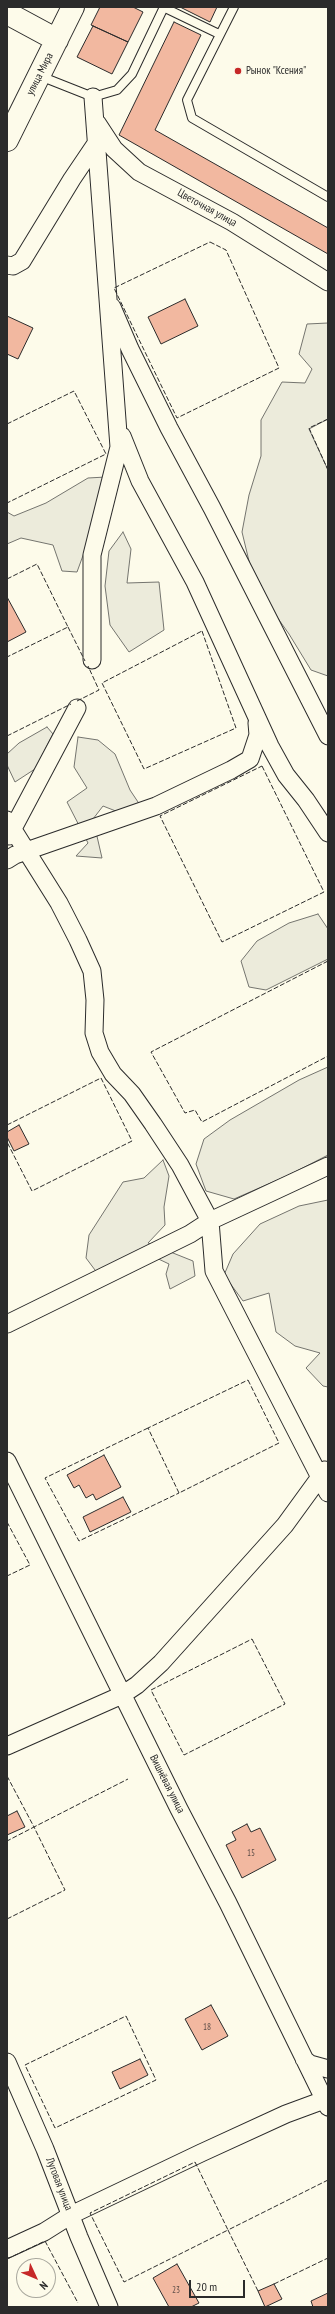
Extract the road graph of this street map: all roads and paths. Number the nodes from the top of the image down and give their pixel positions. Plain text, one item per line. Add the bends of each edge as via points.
1 (73, 7) edge
2 (164, 7) edge
3 (234, 7) edge
4 (7, 13) edge
5 (219, 34) junction
6 (57, 40) junction
7 (40, 75) junction
8 (93, 97) junction
9 (97, 123) junction
10 (7, 140) edge
11 (98, 142) junction
12 (328, 197) edge
13 (7, 265) edge
14 (328, 282) edge
15 (107, 294) junction
16 (118, 426) junction
17 (92, 660) dead end
18 (77, 708) dead end
19 (256, 718) junction
20 (328, 736) edge
21 (9, 830) edge
22 (328, 833) edge
23 (28, 852) junction
24 (7, 860) edge
25 (328, 1166) edge
26 (210, 1221) junction
27 (7, 1324) edge
28 (7, 1461) edge
29 (324, 1471) edge
30 (328, 1493) edge
31 (122, 1695) junction
32 (7, 1746) edge
33 (304, 2059) junction
34 (7, 2062) edge
35 (328, 2069) edge
36 (326, 2104) edge
37 (71, 2215) junction
38 (7, 2249) edge
39 (109, 2307) edge

1 - 6 main road, улица Мира
2 - 5 lane
2 - 8 lane via 132,74 117,90
3 - 5 lane
4 - 6 main road
5 - 12 lane via 187,100 192,118
6 - 7 main road, улица Мира
7 - 8 lane
7 - 10 main road, улица Мира
8 - 9 street
9 - 11 street
9 - 14 street, Цветочная улица via 114,149 139,172 232,222
11 - 13 street via 22,261 14,266
11 - 15 street
15 - 16 street
15 - 20 street via 130,349 169,428
16 - 17 street via 120,447 92,555
16 - 19 street via 140,481 195,582
18 - 21 street
19 - 22 street via 286,775
19 - 23 street via 258,735 250,759 156,806
21 - 23 street
23 - 24 street
23 - 26 street via 62,909 92,971 95,1000 94,1033 100,1052 113,1074 132,1094 180,1165
25 - 26 street
26 - 27 street via 190,1234
26 - 29 street via 214,1271 292,1426
28 - 31 street, Вишнёвая улица
29 - 30 street
29 - 31 street via 285,1525 161,1663
31 - 32 street
31 - 33 street, Вишнёвая улица
33 - 35 street via 310,2064
33 - 36 street, Вишнёвая улица
34 - 37 street, Луговая улица
36 - 37 street via 286,2114
37 - 38 street via 44,2232
37 - 39 street, Луговая улица

